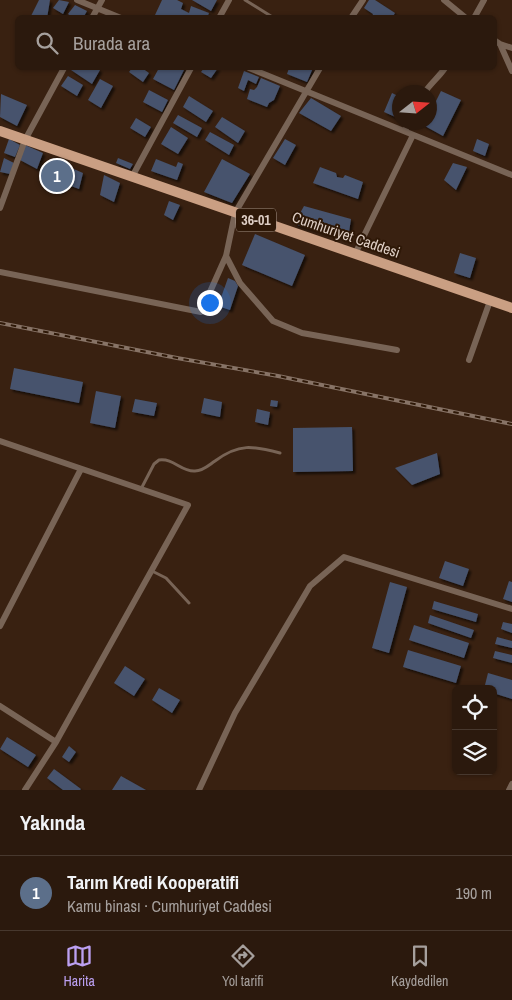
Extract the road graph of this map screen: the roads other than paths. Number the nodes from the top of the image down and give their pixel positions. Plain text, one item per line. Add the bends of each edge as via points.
1 (77, 0) edge
2 (102, 0) edge
3 (229, 0) edge
4 (245, 0) edge
5 (363, 0) edge
6 (444, 0) edge
7 (484, 0) edge
8 (97, 8) junction
9 (94, 15) edge
10 (114, 15) edge
11 (221, 15) edge
12 (269, 15) edge
13 (354, 15) edge
14 (462, 15) edge
15 (476, 15) edge
16 (497, 42) edge
17 (512, 48) edge
18 (63, 70) edge
19 (190, 70) edge
20 (254, 70) edge
21 (319, 70) edge
22 (444, 70) edge
23 (512, 71) edge
24 (429, 85) edge
25 (305, 90) junction
26 (0, 131) edge
27 (405, 131) joint
28 (413, 135) junction
29 (25, 140) junction
30 (512, 175) edge
31 (132, 177) junction
32 (0, 208) edge
33 (235, 213) junction
34 (355, 254) junction
35 (226, 256) junction
36 (0, 272) edge
37 (490, 301) junction
38 (512, 308) edge
39 (397, 350) dead end
40 (468, 360) dead end
41 (0, 441) edge
42 (280, 453) dead end
43 (81, 469) junction
44 (141, 489) junction
45 (152, 570) junction
46 (189, 602) dead end
47 (512, 609) edge
48 (0, 626) edge
49 (0, 706) edge
50 (56, 742) junction
51 (512, 784) edge
52 (25, 790) edge
53 (199, 790) edge
54 (509, 790) edge

1 - 8 street
2 - 8 street
3 - 11 street
4 - 12 lane
5 - 13 street
6 - 14 street
7 - 15 street
8 - 9 street
8 - 10 street
16 - 17 street
16 - 23 street
18 - 29 street
19 - 31 street
20 - 25 street
21 - 25 street
22 - 24 street
25 - 27 street
25 - 33 street
26 - 29 main road, Cumhuriyet Caddesi / 36-01
27 - 28 street
28 - 30 street
28 - 34 street
29 - 31 main road, Cumhuriyet Caddesi / 36-01
29 - 32 street
31 - 33 main road, Cumhuriyet Caddesi / 36-01
33 - 34 main road, Cumhuriyet Caddesi / 36-01
33 - 35 street
34 - 37 main road, Cumhuriyet Caddesi / 36-01
35 - 36 street via 201,312
35 - 39 street via 240,283 273,321 302,333
37 - 38 main road, Cumhuriyet Caddesi / 36-01
37 - 40 street
41 - 43 street
42 - 44 lane via 242,447 227,452 197,471 188,471 171,461 159,460
43 - 44 street
43 - 48 street
44 - 45 street via 188,505
45 - 46 lane via 166,578
45 - 50 street
47 - 53 street via 344,557 310,586 235,713
49 - 50 street
50 - 52 street
51 - 54 street

